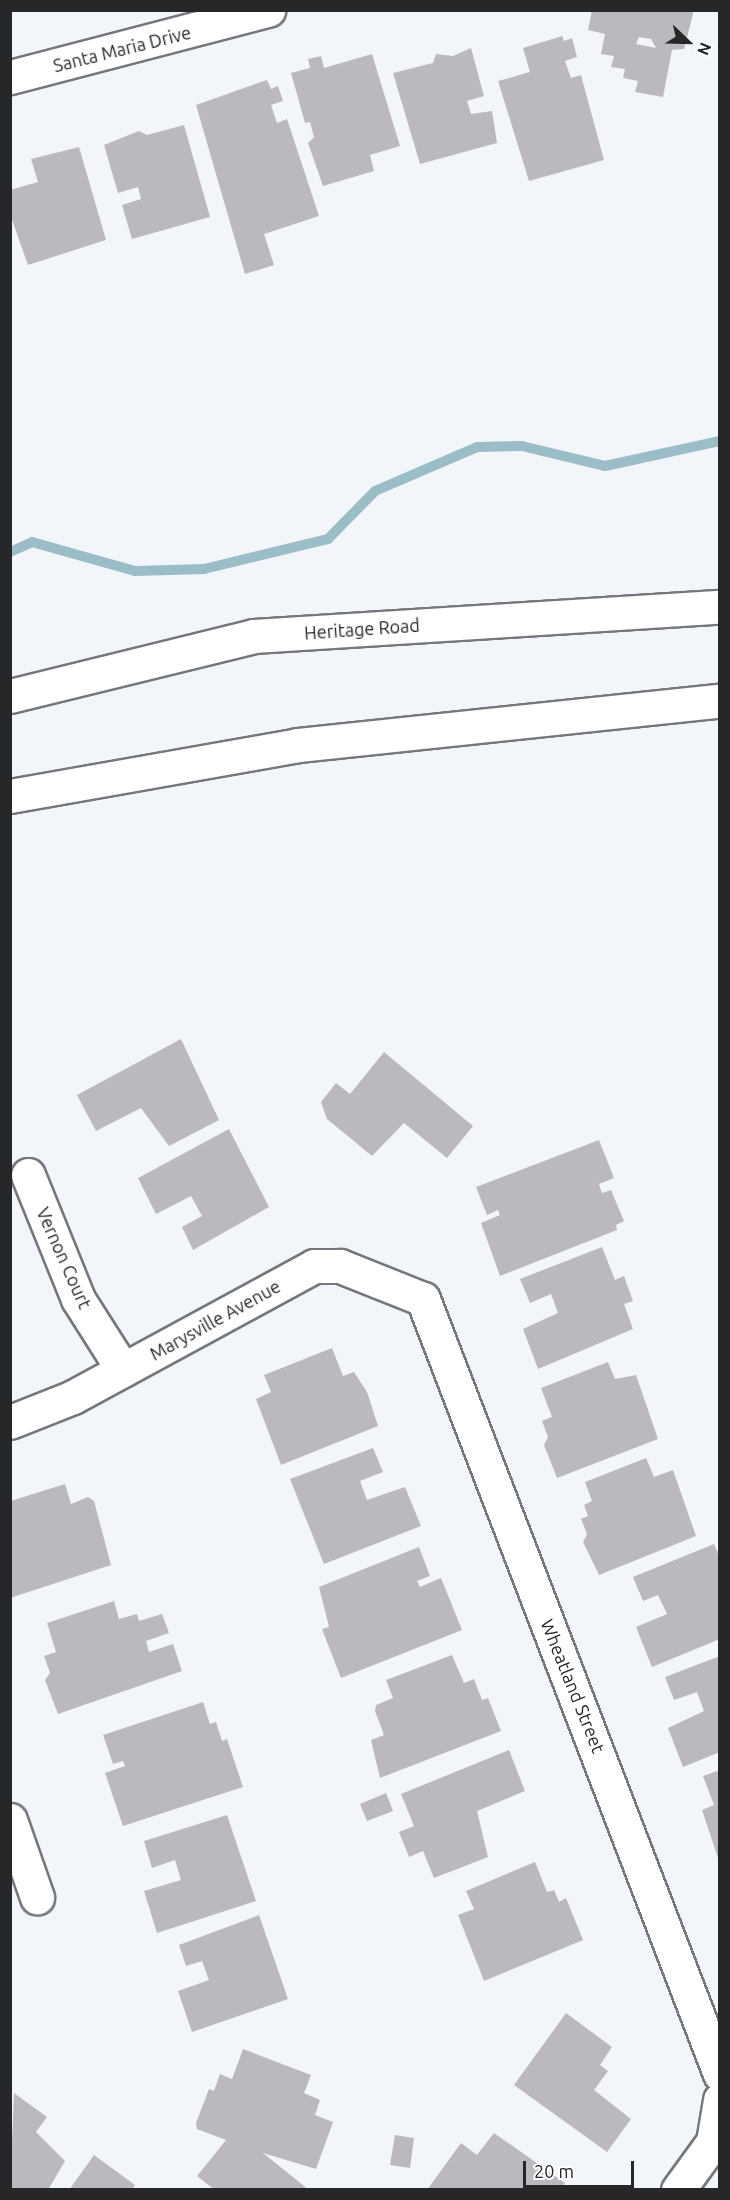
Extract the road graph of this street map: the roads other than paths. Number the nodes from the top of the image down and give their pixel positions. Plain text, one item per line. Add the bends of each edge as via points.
1 (268, 10) edge
2 (10, 77) edge
3 (720, 607) edge
4 (10, 696) edge
5 (720, 701) edge
6 (10, 796) edge
7 (28, 1174) dead end
8 (423, 1299) joint
9 (123, 1370) junction
10 (10, 1422) edge
11 (10, 1820) edge
12 (38, 1897) dead end
13 (720, 2074) edge
14 (720, 2100) edge
15 (678, 2190) edge

1 - 2 street, Santa Maria Drive
3 - 4 street, Heritage Road via 254,636
5 - 6 street via 298,745
7 - 9 street, Vernon Court via 78,1299
8 - 9 street, Marysville Avenue via 340,1266 314,1266
8 - 13 street, Wheatland Street
9 - 10 street, Marysville Avenue
11 - 12 street
14 - 15 street via 713,2142

